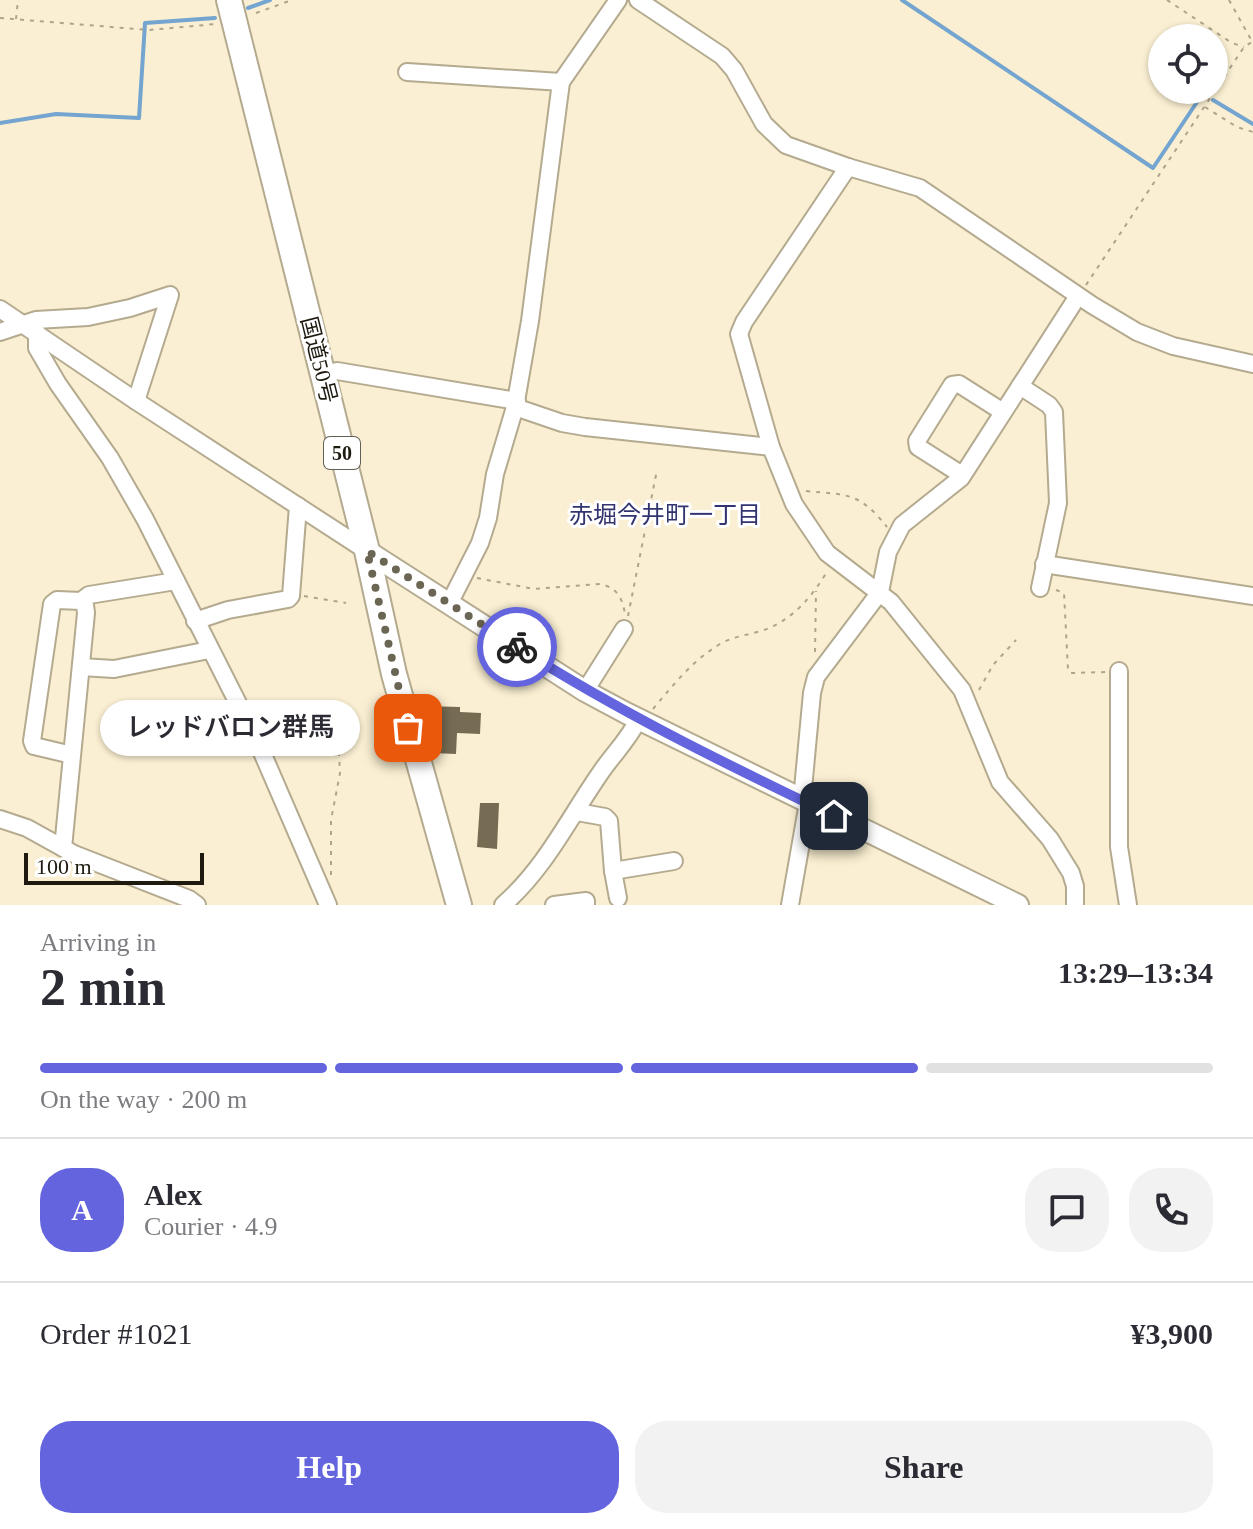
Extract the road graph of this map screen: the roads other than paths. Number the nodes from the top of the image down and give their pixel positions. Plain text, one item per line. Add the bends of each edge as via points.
1 (229, 0) edge
2 (618, 0) edge
3 (638, 0) edge
4 (407, 72) dead end
5 (561, 82) junction
6 (848, 167) junction
7 (1078, 296) junction
8 (0, 309) edge
9 (31, 329) junction
10 (0, 332) edge
11 (1253, 364) edge
12 (322, 374) junction
13 (1020, 386) junction
14 (136, 401) junction
15 (516, 404) junction
16 (1003, 412) junction
17 (771, 447) junction
18 (962, 476) junction
19 (298, 506) junction
20 (367, 551) junction
21 (1044, 564) junction
22 (176, 581) junction
23 (1040, 588) road end
24 (880, 592) junction
25 (1253, 596) edge
26 (81, 601) junction
27 (449, 604) junction
28 (195, 621) junction
29 (624, 629) road end
30 (209, 650) junction
31 (81, 667) junction
32 (1119, 671) road end
33 (585, 691) junction
34 (640, 721) junction
35 (72, 755) junction
36 (805, 802) junction
37 (577, 812) junction
38 (0, 819) edge
39 (63, 848) junction
40 (674, 861) dead end
41 (613, 871) junction
42 (618, 898) dead end
43 (586, 903) edge
44 (197, 905) edge
45 (328, 905) edge
46 (459, 905) edge
47 (503, 905) edge
48 (554, 905) edge
49 (790, 905) edge
50 (1018, 905) edge
51 (1075, 905) edge
52 (1128, 905) edge

1 - 12 highway, 国道50号 / 50
2 - 5 street
3 - 6 street via 722,56 775,137 799,152
4 - 5 street
5 - 15 street
6 - 7 street via 920,188
6 - 17 street via 739,334
7 - 11 street via 1137,332 1173,346
7 - 13 street
8 - 9 street
9 - 10 street
9 - 14 street
9 - 14 street via 46,318 99,315 170,295
9 - 22 street via 37,348 110,458
12 - 15 street via 337,371
12 - 20 highway, 国道50号 / 50
13 - 16 street
13 - 21 street via 1054,412 1058,503
14 - 19 street
15 - 17 street via 554,421 585,427
15 - 27 street via 480,543
16 - 18 street
16 - 18 street via 959,384 952,385 917,441 918,447
17 - 24 street via 787,490 818,543
18 - 24 street via 902,525 888,552
19 - 20 street
19 - 28 street via 291,596
20 - 27 main road
20 - 46 highway, 国道50号 / 50 via 394,674
21 - 23 street
21 - 25 street
22 - 26 street via 89,595
22 - 28 street
24 - 36 street via 816,677
24 - 51 street via 969,702 1000,782 1068,868
26 - 31 street via 86,613
26 - 35 street via 52,604 32,741 34,746
27 - 33 main road
28 - 30 street
29 - 33 street
30 - 31 street via 114,669
30 - 45 street via 258,743
31 - 35 street
32 - 52 street via 1119,847
33 - 34 main road
34 - 36 main road
34 - 37 street
35 - 39 street
36 - 49 street
36 - 50 main road
37 - 41 street via 607,818
37 - 47 street via 529,881
38 - 39 street
39 - 44 street
40 - 41 street
41 - 42 street
43 - 48 street

